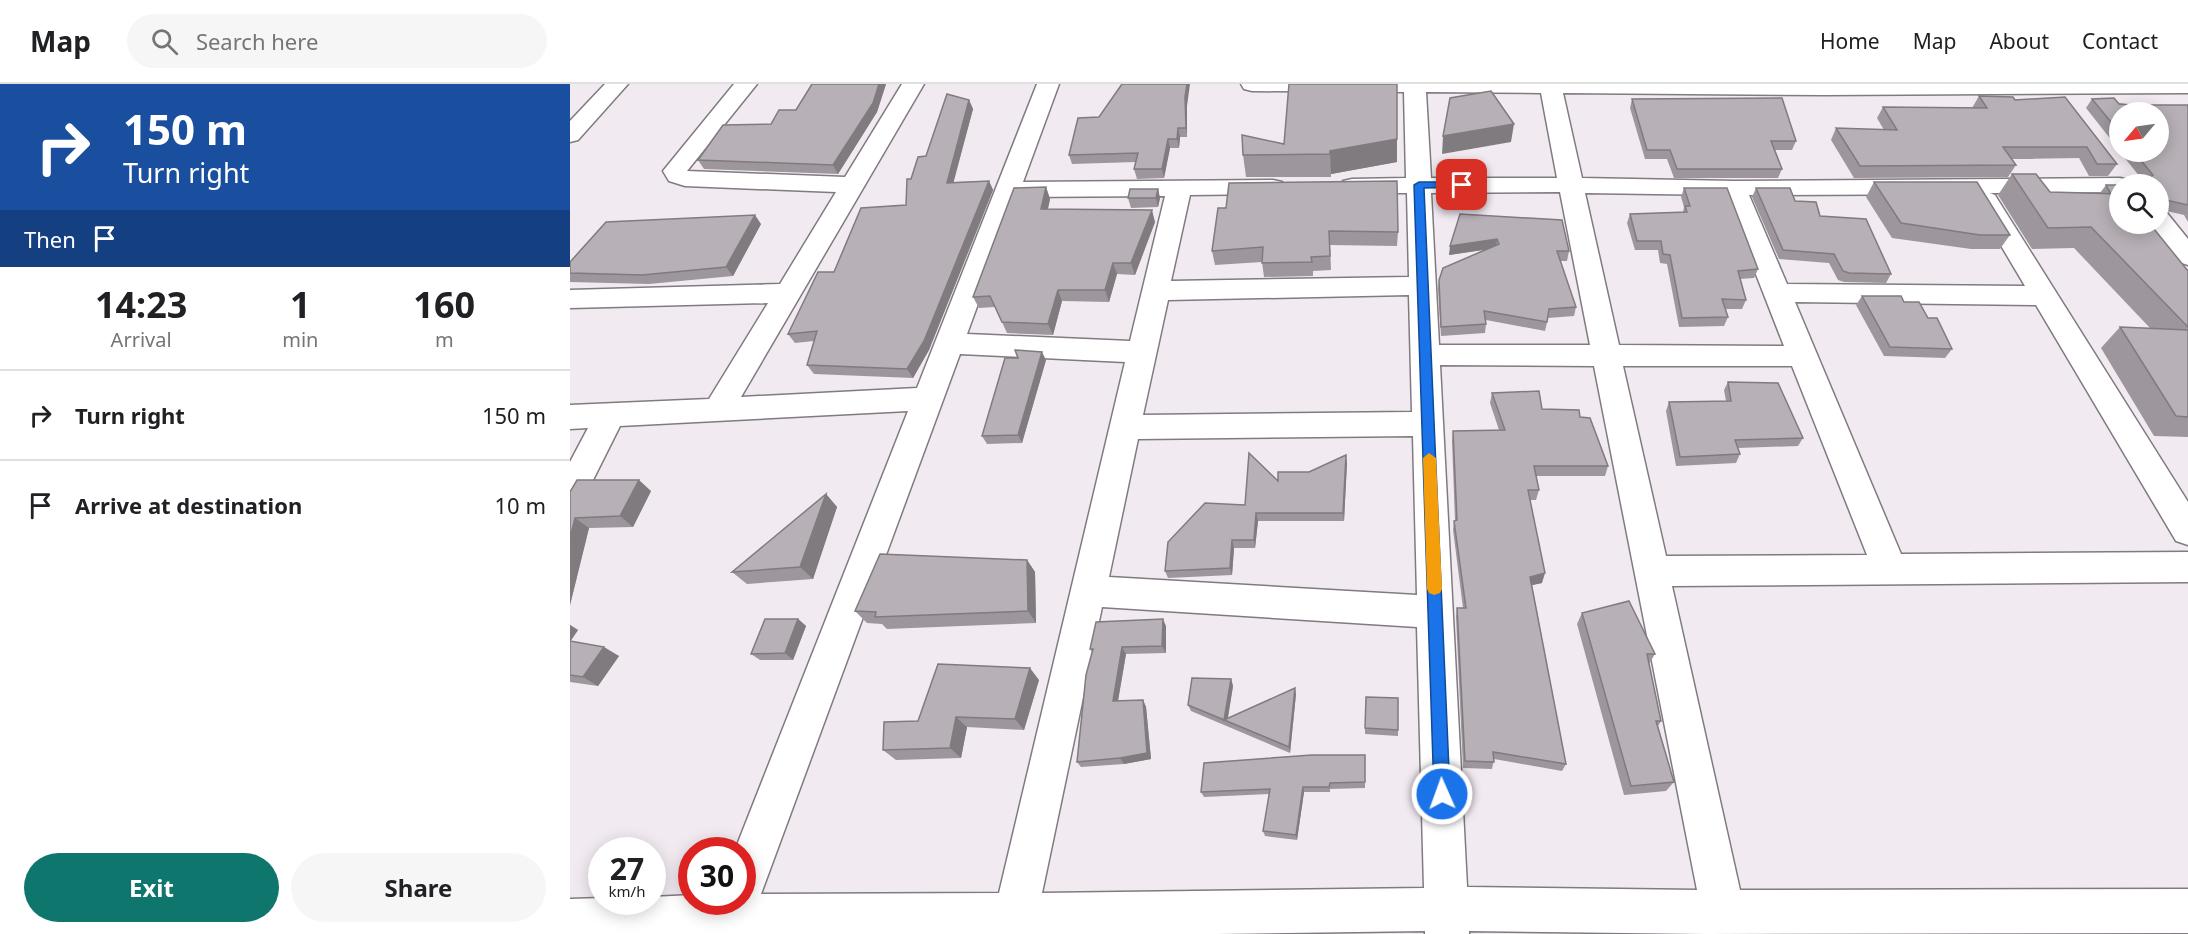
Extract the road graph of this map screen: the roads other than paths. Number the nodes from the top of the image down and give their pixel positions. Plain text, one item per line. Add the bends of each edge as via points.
1 (617, 84) edge
2 (746, 84) edge
3 (913, 84) edge
4 (1048, 84) edge
5 (1252, 84) edge
6 (1415, 85) edge
7 (1550, 85) edge
8 (1717, 86) edge
9 (2188, 86) edge
10 (2058, 92) edge
11 (570, 135) edge
12 (2109, 180) edge
13 (852, 185) junction
14 (1419, 185) junction
15 (1571, 185) junction
16 (1299, 186) edge
17 (1335, 186) edge
18 (1977, 186) junction
19 (1179, 188) junction
20 (1734, 188) junction
21 (1008, 190) junction
22 (2169, 233) edge
23 (2188, 256) edge
24 (1423, 286) junction
25 (1156, 291) junction
26 (788, 293) junction
27 (1777, 293) junction
28 (2044, 296) junction
29 (570, 299) edge
30 (950, 343) junction
31 (1142, 352) junction
32 (1426, 355) junction
33 (1607, 356) junction
34 (1803, 356) junction
35 (928, 399) junction
36 (718, 410) junction
37 (610, 416) junction
38 (570, 417) edge
39 (1428, 424) junction
40 (1125, 427) junction
41 (570, 492) edge
42 (2188, 531) edge
43 (2188, 567) edge
44 (1890, 569) junction
45 (1651, 571) junction
46 (1088, 591) junction
47 (1435, 612) junction
48 (756, 852) edge
49 (756, 911) edge
50 (2188, 911) edge
51 (678, 914) edge
52 (570, 921) edge
53 (1447, 921) edge
54 (1725, 923) edge
55 (1013, 925) edge

1 - 11 street
2 - 13 street via 675,171 678,176
3 - 13 street
4 - 21 street
5 - 6 street
6 - 7 street
6 - 14 street
7 - 8 street
7 - 15 street
8 - 10 street
9 - 10 street
12 - 18 street
13 - 26 street
14 - 15 street
14 - 17 street
14 - 24 street
15 - 20 street
15 - 33 street
16 - 19 street
18 - 20 street
18 - 28 street
19 - 21 street
19 - 25 street
20 - 27 street
21 - 30 street
22 - 23 street
24 - 25 street
24 - 32 street
25 - 31 street
26 - 29 street
26 - 36 street
27 - 28 street
27 - 34 street
28 - 42 street
30 - 31 street
30 - 35 street
31 - 40 street
32 - 33 street
32 - 39 street
33 - 34 street
33 - 45 street
34 - 44 street
35 - 36 street
35 - 48 street
36 - 37 street
37 - 38 street
37 - 41 street
39 - 40 street
39 - 47 street
40 - 46 street
43 - 44 street
44 - 45 street
45 - 54 street
46 - 47 street
46 - 55 street
47 - 53 street
49 - 55 street
50 - 54 street
51 - 52 street
53 - 54 street
53 - 55 street

